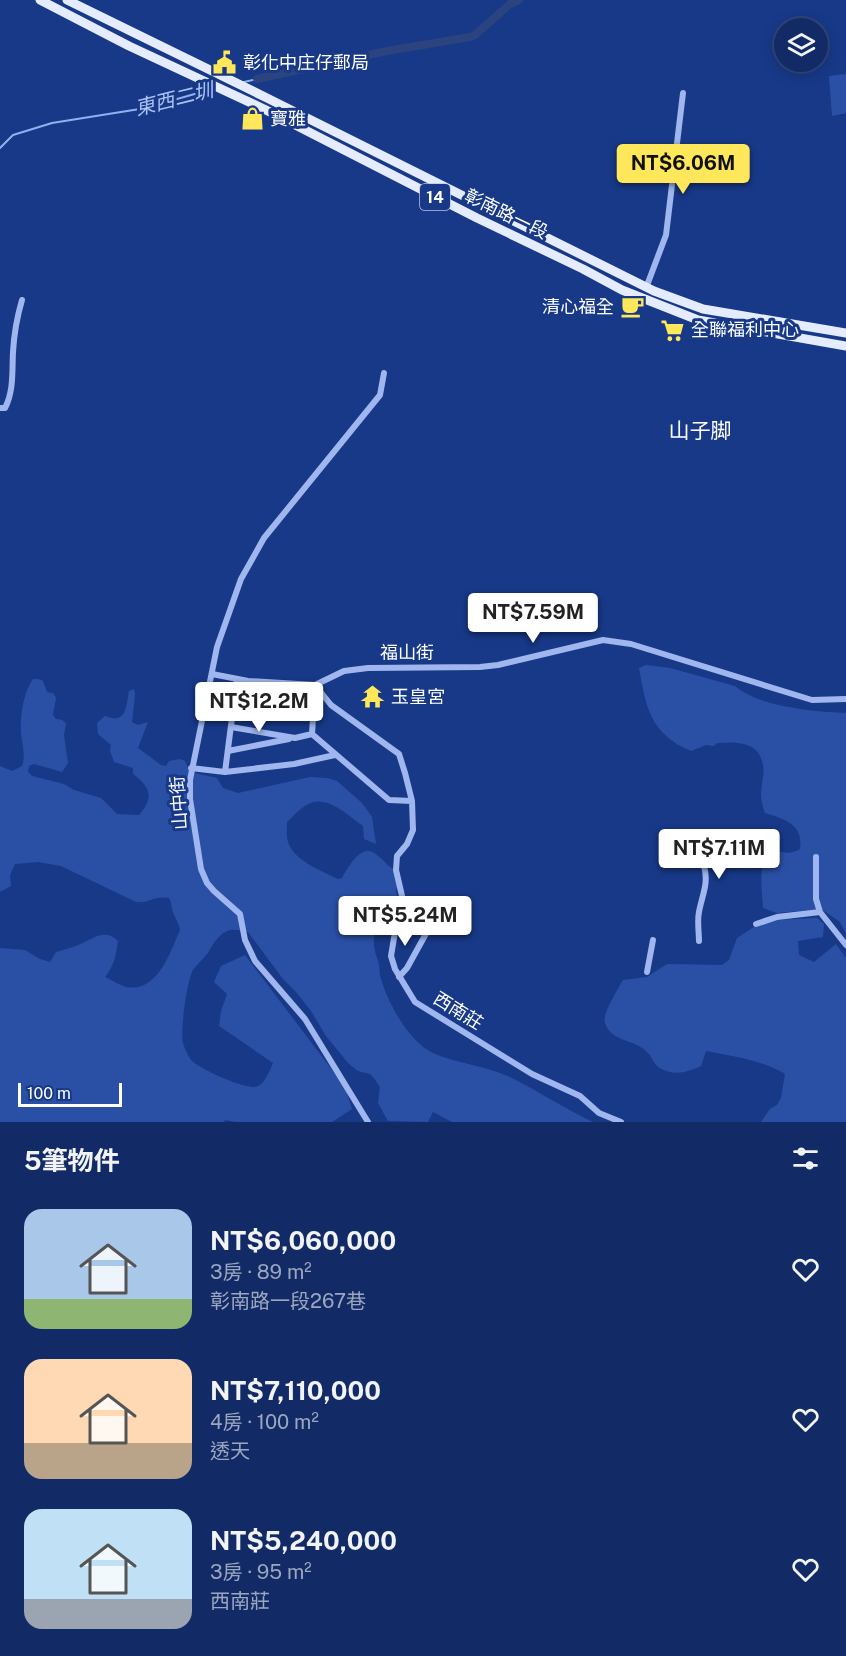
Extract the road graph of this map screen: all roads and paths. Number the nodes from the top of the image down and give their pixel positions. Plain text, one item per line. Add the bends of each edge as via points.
1 (40, 0) edge
2 (67, 0) edge
3 (683, 93) dead end
4 (646, 288) junction
5 (22, 300) dead end
6 (846, 333) edge
7 (846, 346) edge
8 (384, 373) dead end
9 (0, 408) edge
10 (212, 674) junction
11 (237, 679) junction
12 (315, 685) junction
13 (846, 699) edge
14 (231, 727) junction
15 (312, 734) junction
16 (296, 738) junction
17 (228, 751) junction
18 (335, 755) junction
19 (191, 768) junction
20 (225, 772) junction
21 (412, 801) junction
22 (816, 857) dead end
23 (704, 866) dead end
24 (820, 912) junction
25 (426, 916) dead end
26 (756, 924) dead end
27 (653, 940) dead end
28 (699, 941) dead end
29 (846, 945) edge
30 (647, 972) dead end
31 (399, 977) junction
32 (368, 1122) edge
33 (621, 1122) edge

1 - 7 main road, 彰南路一段 / 14 via 622,290 698,320
2 - 4 main road, 彰南路一段 / 14
3 - 4 street via 666,235
4 - 6 main road, 彰南路一段 / 14 via 704,309
5 - 9 street via 13,348 10,398 5,408
8 - 10 street, 山中街 via 380,395 264,538 241,579 217,647
10 - 11 street
10 - 19 street, 山中街
11 - 12 street
11 - 14 street
12 - 13 street, 福山街 via 344,671 498,665 603,640 631,644 812,700
12 - 15 street
12 - 21 street, 西南莊 via 331,705 399,754
14 - 16 street
14 - 17 street
15 - 16 street
15 - 18 street
16 - 17 street
17 - 20 street
18 - 20 street
18 - 21 street via 388,800
19 - 20 street
19 - 32 street, 山中街 via 190,799 201,869 207,883 240,914 245,940 255,961 305,1018
21 - 31 street, 西南莊 via 413,830 397,856 402,914 391,956
22 - 24 street via 816,899
23 - 28 street via 707,877 698,913
24 - 26 street via 777,917
24 - 29 street
25 - 31 street via 433,921
27 - 30 street
31 - 33 street, 西南莊 via 415,1002 532,1074 580,1096 599,1113

